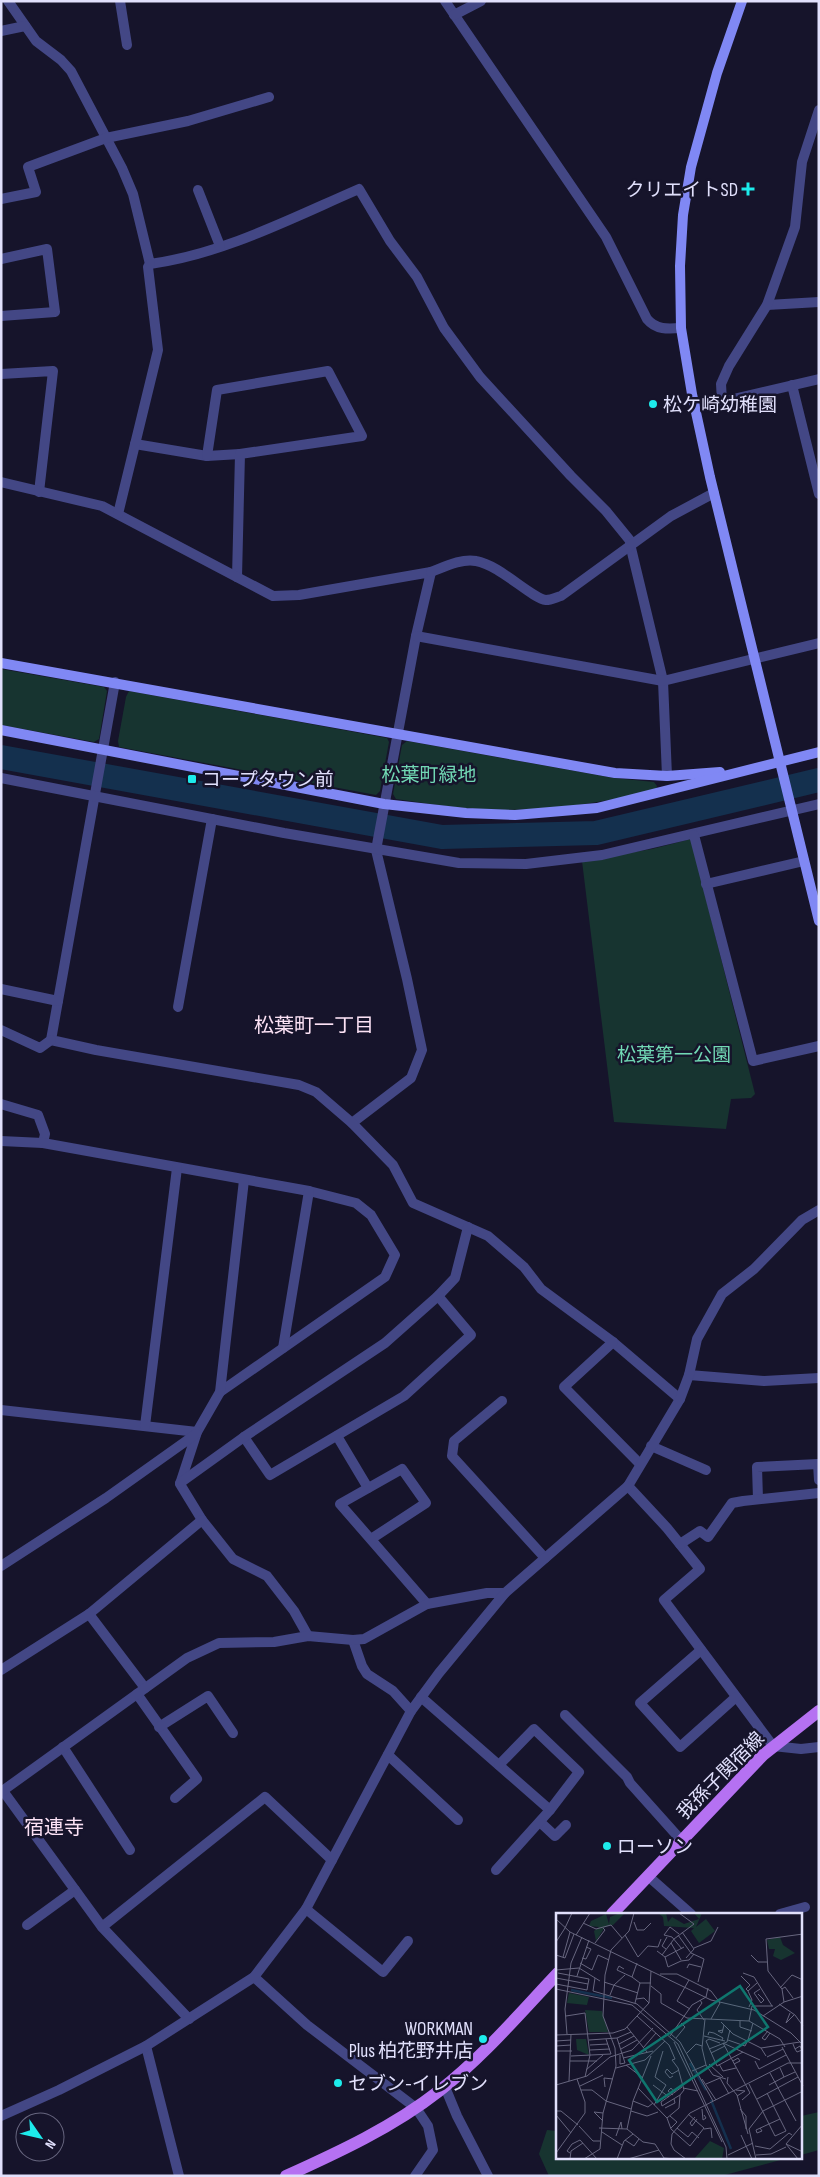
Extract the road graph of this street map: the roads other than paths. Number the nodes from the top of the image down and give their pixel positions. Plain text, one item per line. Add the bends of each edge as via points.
1 (8, 1) edge
2 (120, 1) edge
3 (445, 1) edge
4 (481, 1) edge
5 (742, 1) edge
6 (454, 15) junction
7 (26, 26) junction
8 (1, 31) edge
9 (127, 45) dead end
10 (269, 97) dead end
11 (818, 113) edge
12 (106, 138) junction
13 (198, 190) dead end
14 (1, 199) edge
15 (220, 246) junction
16 (1, 260) edge
17 (150, 264) junction
18 (819, 302) edge
19 (767, 305) junction
20 (1, 316) edge
21 (681, 328) junction
22 (1, 374) edge
23 (819, 379) edge
24 (792, 385) junction
25 (722, 401) junction
26 (695, 408) junction
27 (135, 444) junction
28 (240, 454) junction
29 (207, 456) junction
30 (1, 482) edge
31 (39, 492) junction
32 (714, 492) junction
33 (819, 494) edge
34 (118, 514) junction
35 (631, 544) junction
36 (432, 572) junction
37 (237, 577) junction
38 (416, 636) junction
39 (819, 643) edge
40 (754, 658) junction
41 (1, 663) edge
42 (662, 681) junction
43 (115, 682) junction
44 (1, 730) edge
45 (398, 734) junction
46 (103, 749) junction
47 (819, 752) edge
48 (780, 762) junction
49 (668, 776) junction
50 (1, 778) edge
51 (94, 792) junction
52 (384, 804) junction
53 (819, 804) edge
54 (791, 807) junction
55 (212, 819) junction
56 (694, 835) junction
57 (377, 846) junction
58 (804, 861) junction
59 (706, 884) junction
60 (819, 921) edge
61 (1, 989) edge
62 (58, 1001) junction
63 (178, 1008) dead end
64 (1, 1030) edge
65 (51, 1040) junction
66 (819, 1046) edge
67 (1, 1104) edge
68 (352, 1123) junction
69 (1, 1142) edge
70 (44, 1144) junction
71 (177, 1168) junction
72 (244, 1180) junction
73 (309, 1191) junction
74 (819, 1210) edge
75 (468, 1227) junction
76 (438, 1296) junction
77 (613, 1342) junction
78 (283, 1348) junction
79 (690, 1375) junction
80 (819, 1378) edge
81 (220, 1392) junction
82 (680, 1399) junction
83 (502, 1401) dead end
84 (1, 1410) edge
85 (145, 1426) junction
86 (196, 1433) junction
87 (337, 1436) junction
88 (244, 1437) junction
89 (651, 1446) junction
90 (640, 1464) junction
91 (706, 1470) dead end
92 (819, 1480) edge
93 (180, 1484) junction
94 (628, 1486) junction
95 (368, 1488) junction
96 (819, 1493) edge
97 (758, 1499) junction
98 (202, 1520) junction
99 (371, 1539) junction
100 (680, 1544) junction
101 (545, 1558) junction
102 (1, 1566) edge
103 (505, 1593) junction
104 (427, 1604) junction
105 (89, 1614) junction
106 (308, 1636) junction
107 (353, 1640) junction
108 (701, 1650) junction
109 (1, 1670) edge
110 (141, 1691) junction
111 (736, 1696) junction
112 (421, 1697) junction
113 (411, 1711) junction
114 (819, 1711) edge
115 (565, 1715) dead end
116 (159, 1727) junction
117 (233, 1733) dead end
118 (773, 1746) junction
119 (63, 1747) junction
120 (819, 1747) edge
121 (388, 1755) junction
122 (499, 1766) junction
123 (3, 1788) edge
124 (176, 1798) dead end
125 (550, 1810) junction
126 (458, 1820) dead end
127 (540, 1822) junction
128 (566, 1825) dead end
129 (681, 1840) junction
130 (130, 1850) dead end
131 (332, 1860) junction
132 (496, 1870) dead end
133 (648, 1876) junction
134 (75, 1890) junction
135 (805, 1907) dead end
136 (306, 1909) junction
137 (613, 1913) edge
138 (690, 1913) edge
139 (784, 1913) edge
140 (26, 1925) dead end
141 (102, 1927) junction
142 (408, 1941) dead end
143 (556, 1975) edge
144 (254, 1977) junction
145 (189, 2019) junction
146 (146, 2046) junction
147 (445, 2087) junction
148 (416, 2108) junction
149 (1, 2116) edge
150 (179, 2176) edge
151 (286, 2176) edge
152 (415, 2176) edge
153 (488, 2176) edge

1 - 7 street
2 - 9 street
3 - 6 street
4 - 6 street
5 - 21 street via 717,73 691,167 683,215
6 - 21 street via 606,237 647,319 655,327
7 - 8 street
7 - 12 street via 36,41 71,71
10 - 12 street via 188,121
11 - 19 street via 802,162 795,227
12 - 14 street via 28,168 36,192
12 - 17 street via 133,194
13 - 15 street
15 - 17 street
15 - 35 street via 274,227 359,189 390,241 417,277 444,328 480,377 606,511
16 - 20 street via 47,249 55,312
17 - 27 street via 148,277 158,350
18 - 19 street
19 - 25 street via 729,366 721,384
21 - 26 street
22 - 31 street via 53,371
23 - 24 street
24 - 25 street
24 - 33 street
25 - 26 street
26 - 32 street
27 - 29 street
27 - 34 street
28 - 29 street
28 - 29 street via 362,436 328,371 216,390
28 - 37 street
30 - 31 street
31 - 34 street via 102,506
32 - 35 street
32 - 40 street
34 - 37 street
35 - 36 street via 561,596 546,600 493,566 474,560 450,564
35 - 42 street
36 - 37 street via 299,596 274,596
36 - 38 street
38 - 42 street
38 - 45 street
39 - 40 street
40 - 42 street
40 - 48 street
41 - 43 street
42 - 49 street
43 - 45 street
43 - 46 street
44 - 46 street
45 - 49 street via 615,773
45 - 52 street
46 - 51 street
46 - 52 street
47 - 48 street
48 - 49 street
48 - 52 street via 597,808 550,813 466,813
48 - 54 street
50 - 51 street
51 - 55 street
51 - 62 street
52 - 57 street
53 - 54 street
54 - 56 street
54 - 58 street
55 - 57 street
55 - 63 street
56 - 57 street via 602,855 526,864 459,863
56 - 59 street
57 - 68 street via 422,1050 411,1078
58 - 59 street
58 - 60 street
59 - 66 street via 753,1062
61 - 62 street
62 - 65 street
64 - 65 street via 40,1048
65 - 68 street via 299,1085 316,1092
67 - 70 street via 38,1115 45,1134
68 - 75 street via 393,1165 413,1203
69 - 70 street
70 - 71 street
71 - 72 street
71 - 85 street
72 - 73 street
72 - 81 street
73 - 78 street
73 - 78 street via 356,1203 371,1215 395,1255 385,1277
74 - 79 street via 802,1220 754,1269 722,1294 697,1339
75 - 76 street via 454,1278
75 - 77 street via 488,1236 524,1267 541,1290
76 - 87 street via 471,1335 404,1396
76 - 88 street via 385,1343
77 - 82 street
77 - 90 street via 564,1387
78 - 81 street
79 - 80 street via 764,1381
79 - 82 street
81 - 86 street
82 - 89 street
83 - 101 street via 454,1441 452,1456
84 - 85 street
85 - 86 street
86 - 93 street
86 - 102 street via 106,1498
87 - 88 street via 270,1475
87 - 95 street
88 - 93 street
89 - 90 street
89 - 91 street
90 - 94 street
92 - 97 street via 818,1464 757,1468
93 - 98 street
94 - 100 street
94 - 101 street
95 - 99 street via 340,1504
95 - 99 street via 402,1469 426,1503
96 - 97 street
97 - 100 street via 732,1504 708,1537 700,1532
98 - 105 street
98 - 106 street via 233,1559 267,1576 294,1611
99 - 104 street
100 - 108 street via 700,1569 664,1600
101 - 103 street
103 - 104 street via 487,1592
103 - 112 street
104 - 107 street via 376,1634
105 - 109 street
105 - 110 street
106 - 107 street
106 - 110 street via 274,1642 219,1643 187,1658
107 - 113 street via 367,1674 392,1690
108 - 111 street
108 - 111 street via 640,1703 680,1747
110 - 116 street
110 - 119 street
111 - 118 street
112 - 113 street
112 - 122 street
113 - 121 street
114 - 118 main road, 我孫子関宿線
115 - 129 street via 627,1777
116 - 117 street via 208,1696
116 - 124 street via 197,1779
118 - 120 street
118 - 129 main road, 我孫子関宿線
119 - 123 street
119 - 130 street
121 - 126 street
121 - 131 street
122 - 125 street
122 - 125 street via 534,1729 579,1772
123 - 134 street
125 - 127 street
127 - 128 street via 555,1836
127 - 132 street
129 - 133 main road, 我孫子関宿線
131 - 136 street
131 - 141 street via 265,1796
133 - 137 main road, 我孫子関宿線
133 - 138 street
134 - 140 street
134 - 141 street
135 - 139 street
136 - 142 street via 383,1972
136 - 144 street
141 - 145 street
143 - 147 main road
144 - 145 street
144 - 148 street via 307,2025
145 - 146 street
146 - 149 street
146 - 150 street
147 - 148 main road
147 - 153 street
148 - 151 main road via 352,2145
148 - 152 street via 428,2126 433,2150

